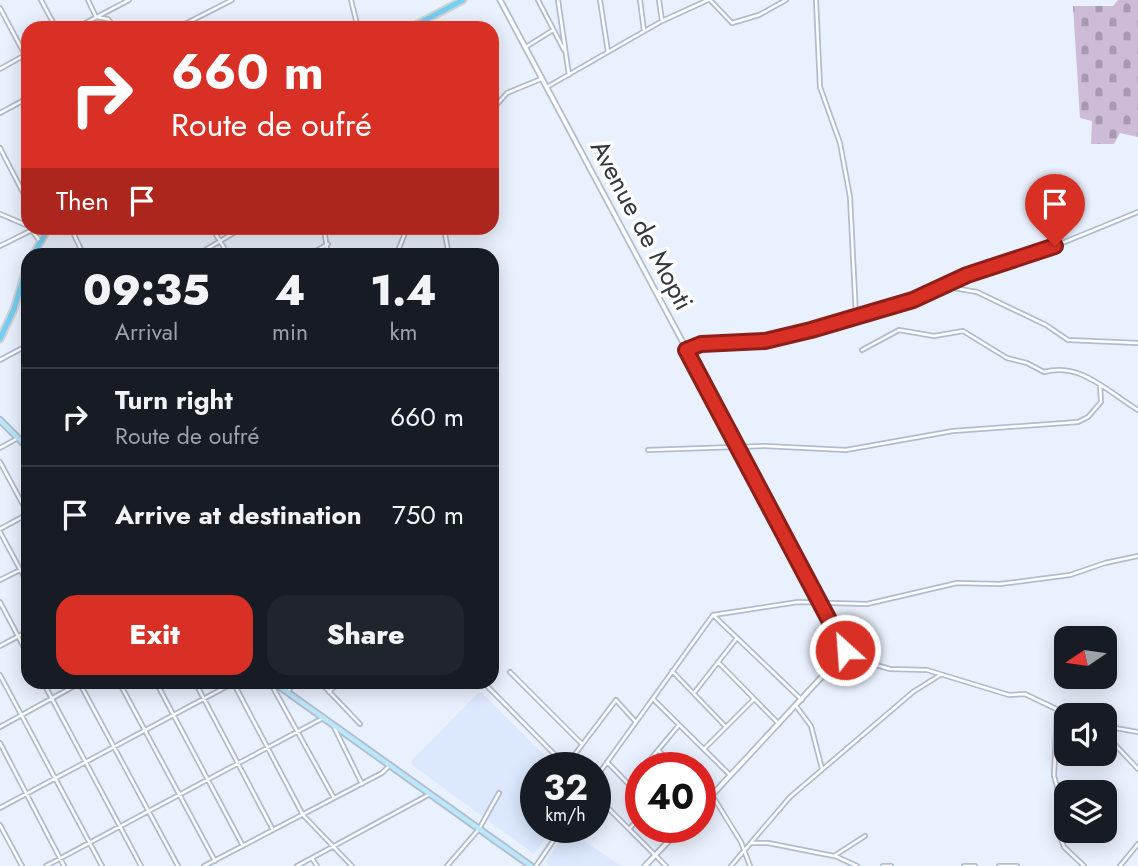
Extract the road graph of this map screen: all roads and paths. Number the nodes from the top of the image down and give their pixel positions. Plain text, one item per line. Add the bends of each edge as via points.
1 (41, 0) edge
2 (88, 0) edge
3 (129, 0) edge
4 (232, 0) edge
5 (351, 0) edge
6 (463, 0) edge
7 (500, 0) edge
8 (538, 0) edge
9 (558, 0) edge
10 (600, 0) edge
11 (640, 0) edge
12 (659, 0) edge
13 (709, 0) edge
14 (786, 0) edge
15 (816, 0) edge
16 (0, 8) edge
17 (96, 17) junction
18 (53, 21) edge
19 (89, 21) edge
20 (110, 21) edge
21 (191, 21) edge
22 (356, 21) edge
23 (423, 21) edge
24 (662, 21) junction
25 (554, 30) junction
26 (644, 32) junction
27 (21, 45) edge
28 (526, 47) junction
29 (608, 52) junction
30 (566, 55) junction
31 (21, 58) edge
32 (0, 69) edge
33 (569, 75) junction
34 (542, 78) junction
35 (547, 87) junction
36 (21, 101) edge
37 (499, 102) edge
38 (0, 113) edge
39 (0, 148) edge
40 (21, 188) edge
41 (1138, 212) edge
42 (0, 214) edge
43 (21, 223) edge
44 (22, 235) edge
45 (34, 235) edge
46 (43, 235) edge
47 (216, 235) edge
48 (230, 235) edge
49 (326, 235) edge
50 (39, 240) junction
51 (220, 241) junction
52 (329, 243) junction
53 (0, 246) edge
54 (36, 248) edge
55 (208, 248) edge
56 (224, 248) edge
57 (321, 248) edge
58 (329, 248) edge
59 (21, 286) edge
60 (947, 286) junction
61 (856, 316) junction
62 (0, 339) edge
63 (1138, 343) edge
64 (21, 349) edge
65 (686, 350) junction
66 (862, 350) dead end
67 (0, 360) edge
68 (1100, 385) junction
69 (1138, 410) edge
70 (0, 420) edge
71 (18, 438) junction
72 (21, 441) edge
73 (737, 446) junction
74 (0, 448) edge
75 (648, 450) dead end
76 (0, 462) edge
77 (21, 501) edge
78 (21, 518) edge
79 (0, 531) edge
80 (1138, 556) edge
81 (20, 570) joint
82 (0, 580) edge
83 (0, 603) edge
84 (821, 603) junction
85 (713, 615) junction
86 (21, 634) edge
87 (18, 636) junction
88 (738, 637) junction
89 (21, 642) edge
90 (0, 646) edge
91 (859, 660) dead end
92 (718, 662) junction
93 (672, 671) junction
94 (510, 672) dead end
95 (0, 675) edge
96 (940, 675) junction
97 (47, 689) edge
98 (70, 689) edge
99 (83, 689) edge
100 (123, 689) edge
101 (160, 689) edge
102 (199, 689) edge
103 (223, 689) edge
104 (237, 689) edge
105 (276, 689) edge
106 (282, 689) edge
107 (289, 689) edge
108 (326, 689) edge
109 (332, 689) edge
110 (490, 689) edge
111 (286, 692) junction
112 (329, 692) junction
113 (694, 693) junction
114 (652, 698) junction
115 (52, 699) junction
116 (204, 699) junction
117 (754, 699) junction
118 (802, 700) junction
119 (796, 706) junction
120 (1054, 708) edge
121 (22, 715) junction
122 (173, 715) junction
123 (323, 718) junction
124 (635, 721) junction
125 (359, 724) dead end
126 (679, 724) junction
127 (779, 724) junction
128 (332, 725) junction
129 (0, 727) edge
130 (726, 727) junction
131 (1117, 728) edge
132 (145, 731) junction
133 (298, 732) junction
134 (1138, 732) edge
135 (0, 743) edge
136 (582, 744) junction
137 (114, 747) junction
138 (1117, 747) edge
139 (267, 748) junction
140 (704, 749) junction
141 (658, 750) edge
142 (552, 752) edge
143 (577, 752) edge
144 (611, 756) edge
145 (86, 762) junction
146 (238, 764) junction
147 (389, 766) junction
148 (611, 766) edge
149 (1054, 766) edge
150 (822, 769) junction
151 (1138, 769) edge
152 (730, 775) junction
153 (55, 779) junction
154 (208, 780) junction
155 (625, 780) edge
156 (362, 784) junction
157 (716, 790) edge
158 (499, 793) dead end
159 (26, 794) junction
160 (430, 794) junction
161 (179, 795) junction
162 (334, 798) junction
163 (716, 801) edge
164 (0, 807) edge
165 (149, 811) junction
166 (611, 811) edge
167 (303, 815) junction
168 (0, 825) edge
169 (625, 825) edge
170 (120, 826) junction
171 (479, 829) junction
172 (273, 830) junction
173 (865, 836) dead end
174 (89, 842) junction
175 (551, 843) edge
176 (643, 843) edge
177 (667, 843) edge
178 (751, 843) junction
179 (1138, 844) edge
180 (243, 846) junction
181 (333, 848) junction
182 (744, 851) junction
183 (655, 855) junction
184 (834, 856) junction
185 (60, 858) junction
186 (312, 858) junction
187 (215, 860) junction
188 (22, 866) edge
189 (46, 866) edge
190 (64, 866) edge
191 (102, 866) edge
192 (141, 866) edge
193 (178, 866) edge
194 (204, 866) edge
195 (297, 866) edge
196 (317, 866) edge
197 (352, 866) edge
198 (447, 866) edge
199 (534, 866) edge
200 (645, 866) edge
201 (666, 866) edge
202 (731, 866) edge
203 (750, 866) edge
204 (857, 866) edge
205 (883, 866) edge
206 (891, 866) edge
207 (964, 866) edge
208 (975, 866) edge
209 (999, 866) edge
210 (1017, 866) edge
211 (1084, 866) edge
212 (1120, 866) edge

1 - 18 street
2 - 17 street
3 - 17 street
4 - 21 street
5 - 22 street
6 - 23 main road
7 - 28 street, Avenue de Mopti
8 - 25 street
9 - 30 street
10 - 29 street
11 - 26 street
12 - 24 street
13 - 14 street via 732,23
13 - 24 street
15 - 61 street via 820,87 840,143 850,197
16 - 27 street
17 - 19 street
17 - 20 street
24 - 26 street
25 - 28 street
25 - 30 street
26 - 29 street
28 - 34 street, Avenue de Mopti
29 - 33 street
30 - 33 street
31 - 32 street
33 - 35 street
34 - 35 street, Avenue de Mopti
34 - 37 street via 507,93
35 - 65 street, Avenue de Mopti
36 - 38 street
39 - 40 street
41 - 60 street
42 - 43 street
44 - 53 street
45 - 50 street
46 - 50 main road
47 - 51 street
48 - 51 street
49 - 52 street
50 - 54 main road
51 - 55 street
51 - 56 street
52 - 57 street
52 - 58 street
59 - 62 main road
60 - 61 street
60 - 63 street via 977,292 1068,340
61 - 65 street via 765,341 701,344
64 - 67 street
65 - 73 street, Avenue de Mopti
66 - 68 street via 899,330 934,336 963,331 1007,358 1044,372 1073,370
68 - 69 street
68 - 73 street via 1101,402 1078,422 1001,426 846,450
70 - 71 main road
71 - 72 main road
71 - 74 street
73 - 75 street
73 - 84 street, Avenue de Mopti
76 - 77 street
78 - 79 street
79 - 81 street
80 - 84 street via 1046,579 957,583 867,604
81 - 82 street
83 - 87 street
84 - 85 street via 798,602
84 - 118 street, Avenue de Mopti via 845,650
85 - 88 street
85 - 93 street
86 - 87 street
87 - 89 street
87 - 90 street
88 - 92 street
88 - 118 street
91 - 96 street
92 - 113 street
92 - 117 street
93 - 113 street
93 - 114 street
94 - 136 street
95 - 121 street
96 - 120 street via 1009,695 1025,694
96 - 150 street via 913,692
97 - 115 street
98 - 115 street
99 - 137 street
100 - 132 street
101 - 122 street
102 - 116 street
103 - 116 street
104 - 139 street
105 - 133 street
106 - 111 main road
107 - 111 street
108 - 112 street
109 - 112 street
110 - 142 street
111 - 123 main road
112 - 125 street
113 - 130 street
114 - 124 street
114 - 126 street
115 - 121 street
115 - 145 street
116 - 122 street
116 - 146 street
117 - 127 street
117 - 130 street
118 - 119 street, Avenue de Mopti
119 - 127 street, Avenue de Mopti
119 - 150 street via 811,726
121 - 129 street
121 - 153 street
122 - 132 street
122 - 154 street
123 - 128 main road
123 - 133 street
124 - 136 street via 615,700
124 - 144 street
126 - 140 street
126 - 141 street
127 - 152 street, Avenue de Mopti
128 - 147 main road
128 - 156 street
130 - 140 street
131 - 134 street
132 - 137 street
132 - 161 street
133 - 139 street
133 - 162 street
135 - 159 street
136 - 143 street
137 - 145 street
137 - 165 street
138 - 151 street
139 - 146 street
139 - 167 street
140 - 152 street
145 - 153 street
145 - 170 street
146 - 154 street
146 - 172 street
147 - 156 street
147 - 160 main road
148 - 155 street
149 - 211 street via 1061,800 1058,832 1064,848
150 - 178 street via 790,797
152 - 157 street, Avenue de Mopti
153 - 159 street
153 - 174 street
154 - 161 street
154 - 180 street
156 - 162 street
158 - 171 street
159 - 164 street
159 - 185 street
160 - 171 main road
160 - 181 street
161 - 165 street
161 - 187 street
162 - 167 street
163 - 182 street
165 - 170 street
165 - 193 street
166 - 169 street
167 - 172 street
167 - 181 street
168 - 188 street
170 - 174 street
170 - 192 street
171 - 198 street
171 - 199 main road
172 - 180 street
173 - 184 street
174 - 185 street
174 - 191 street
175 - 199 street
176 - 183 street
177 - 183 street
178 - 182 street
178 - 184 street
179 - 212 street
180 - 187 street
181 - 186 street
181 - 197 street
182 - 202 street
182 - 203 street
183 - 200 street
183 - 201 street
184 - 204 street
185 - 189 street
185 - 190 street
186 - 195 street
186 - 196 street
187 - 194 street
205 - 206 street
207 - 208 street
209 - 210 street

